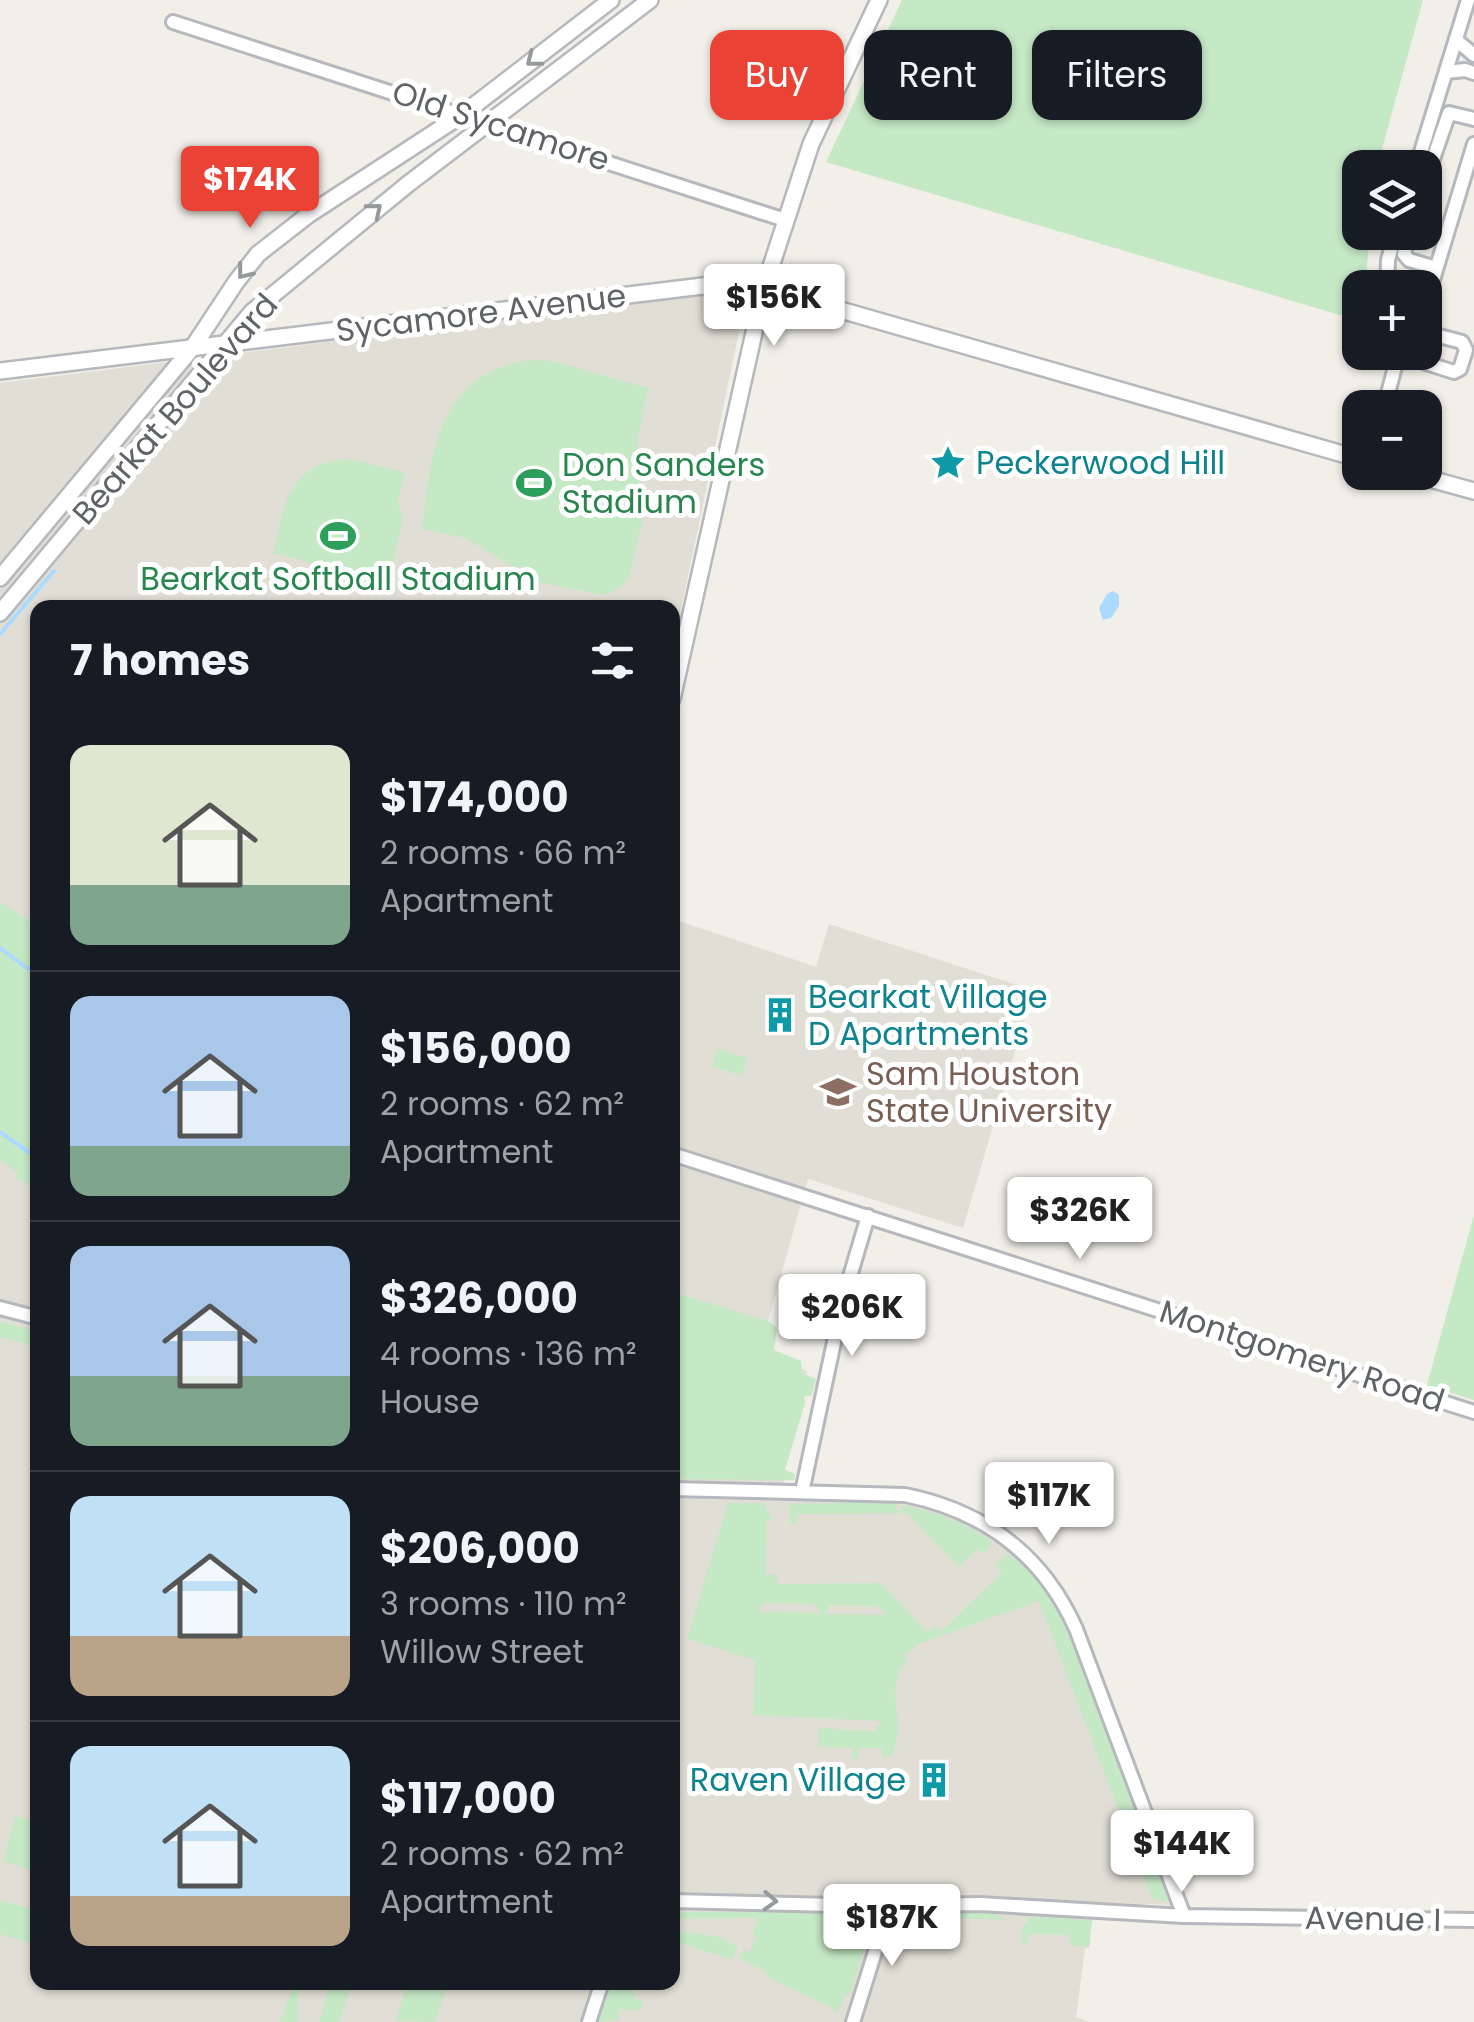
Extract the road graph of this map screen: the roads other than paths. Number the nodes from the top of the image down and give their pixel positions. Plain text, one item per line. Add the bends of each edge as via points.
1 (611, 0) edge
2 (650, 0) edge
3 (879, 0) edge
4 (1468, 0) edge
5 (173, 22) dead end
6 (1456, 40) junction
7 (1474, 55) edge
8 (1446, 72) junction
9 (1474, 72) edge
10 (463, 114) junction
11 (1474, 119) edge
12 (488, 122) junction
13 (1474, 144) edge
14 (1422, 150) edge
15 (1436, 150) edge
16 (1467, 190) edge
17 (785, 220) junction
18 (1405, 250) edge
19 (1436, 268) joint
20 (764, 288) junction
21 (1442, 340) edge
22 (224, 344) junction
23 (193, 347) junction
24 (1442, 368) edge
25 (0, 371) edge
26 (1342, 455) edge
27 (1442, 483) edge
28 (1474, 492) edge
29 (0, 578) edge
30 (0, 613) edge
31 (680, 664) edge
32 (680, 1157) edge
33 (868, 1216) junction
34 (0, 1308) edge
35 (30, 1316) edge
36 (1474, 1412) edge
37 (680, 1489) edge
38 (802, 1492) junction
39 (680, 1901) edge
40 (890, 1904) junction
41 (1184, 1916) junction
42 (1474, 1920) edge
43 (599, 1990) edge
44 (589, 2022) edge
45 (853, 2022) edge

1 -> 10 street, Bearkat Boulevard
2 - 12 street, Bearkat Boulevard
3 - 17 street via 811,144
4 - 6 street
5 - 10 street, Old Sycamore
6 - 7 street
6 - 8 street
8 - 9 street
8 - 14 street
10 - 12 street, Old Sycamore
10 -> 23 street, Bearkat Boulevard via 258,254
11 - 15 street via 1449,113
12 - 17 street, Old Sycamore
22 -> 12 street, Bearkat Boulevard via 280,287
13 - 16 street
16 - 19 street
17 - 20 street
18 - 19 street via 1409,260
20 - 22 street, Sycamore Avenue via 711,284
20 - 26 street, Sycamore Avenue
20 - 31 street
21 - 24 street via 1462,342 1466,350 1460,369
22 - 23 street, Sycamore Avenue
22 - 30 street, Bearkat Boulevard
23 - 25 street, Sycamore Avenue
23 - 29 street, Bearkat Boulevard
27 - 28 street
32 - 33 street, Montgomery Road
33 - 36 street, Montgomery Road
33 - 38 street
34 - 35 street
37 - 38 street
38 - 41 street via 938,1502 1000,1532 1036,1565 1076,1629
39 -> 40 street, Avenue I
40 - 41 street, Avenue I
40 - 45 street
41 - 42 street, Avenue I
43 - 44 street

